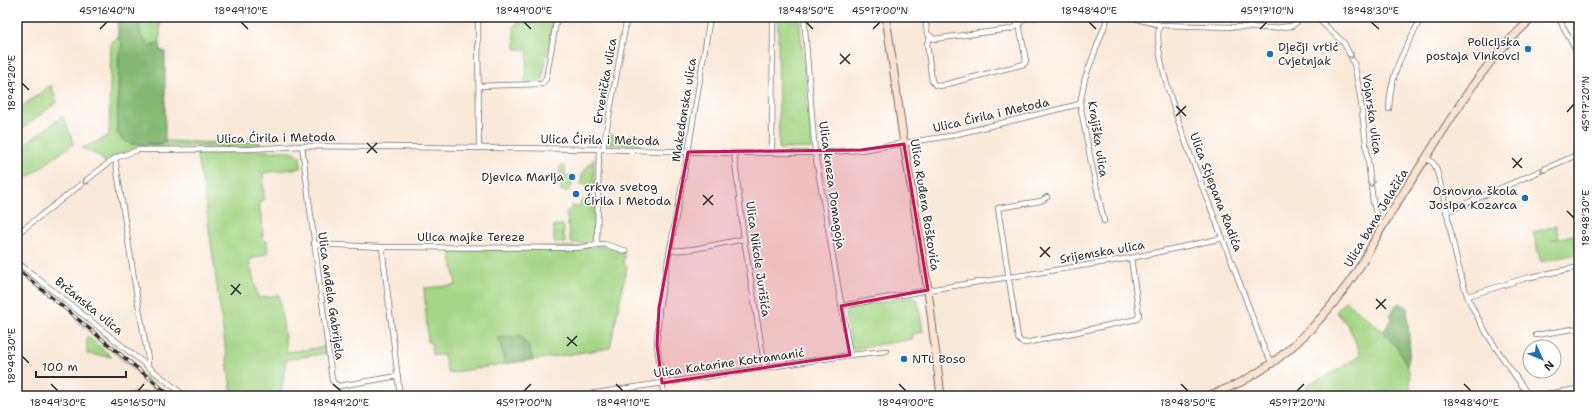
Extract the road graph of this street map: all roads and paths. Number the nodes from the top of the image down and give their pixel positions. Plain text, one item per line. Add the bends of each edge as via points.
1 (478, 17) edge
2 (557, 17) edge
3 (627, 17) edge
4 (710, 17) edge
5 (773, 17) edge
6 (804, 17) edge
7 (886, 17) edge
8 (925, 17) edge
9 (1008, 17) edge
10 (1037, 17) edge
11 (1108, 17) edge
12 (1130, 17) edge
13 (1303, 17) edge
14 (1316, 17) edge
15 (1422, 17) edge
16 (1534, 17) edge
17 (1558, 17) edge
18 (1024, 19) junction
19 (1019, 24) junction
20 (1160, 25) junction
21 (930, 37) junction
22 (1579, 56) edge
23 (479, 86) junction
24 (1080, 104) junction
25 (1389, 109) dead end
26 (904, 144) junction
27 (302, 146) junction
28 (479, 148) junction
29 (601, 149) junction
30 (688, 152) junction
31 (734, 153) junction
32 (772, 153) junction
33 (815, 153) junction
34 (1579, 154) edge
35 (1426, 157) junction
36 (116, 158) junction
37 (1047, 197) dead end
38 (1446, 212) junction
39 (1104, 221) dead end
40 (1383, 225) junction
41 (17, 234) edge
42 (1223, 238) junction
43 (744, 239) junction
44 (314, 244) junction
45 (597, 244) junction
46 (382, 247) junction
47 (626, 251) dead end
48 (671, 251) junction
49 (1131, 258) junction
50 (17, 262) edge
51 (1579, 267) edge
52 (1008, 278) junction
53 (928, 290) junction
54 (1468, 296) junction
55 (841, 306) junction
56 (1579, 328) edge
57 (1536, 335) dead end
58 (886, 351) dead end
59 (850, 355) junction
60 (1272, 362) junction
61 (148, 367) junction
62 (765, 368) junction
63 (398, 376) junction
64 (662, 383) junction
65 (1579, 389) edge
66 (125, 396) edge
67 (157, 396) edge
68 (185, 396) edge
69 (400, 396) edge
70 (576, 396) edge
71 (664, 396) edge
72 (941, 396) edge
73 (1206, 396) edge
74 (1531, 396) edge

1 - 23 street
2 - 23 street via 544,82
3 - 29 street, Ervenička ulica
4 - 30 street, Makedonska ulica
5 - 32 street
6 - 33 street, Ulica kneza Domagoja
7 - 26 main road, Ulica Ruđera Boškovića
8 - 21 street
9 - 18 street
10 - 18 street
11 - 24 street, Krajiška ulica via 1085,78
12 - 20 street
13 - 20 street via 1292,26 1272,28
14 -> 40 street, Vojarska ulica via 1344,43 1354,63 1373,202 1378,221
15 - 25 street via 1397,65
16 - 35 main road, Ulica bana Jelačića via 1489,62
17 - 22 street
18 - 19 street
19 - 21 street via 1011,29 939,39
19 - 21 street via 1026,61 1024,64 940,86 932,81 927,44
20 - 42 street, Ulica Stjepana Radića via 1157,31 1162,68 1184,137
23 - 28 street
24 - 26 street, Ulica Ćirila i Metoda via 949,136
24 - 39 street, Krajiška ulica
26 - 33 street, Ulica Ćirila i Metoda
26 - 53 main road, Ulica Ruđera Boškovića
27 - 28 street, Ulica Ćirila i Metoda
27 - 36 street, Ulica Ćirila i Metoda via 251,150 144,149
27 - 44 street, Ulica anđela Gabrijela
28 - 29 street, Ulica Ćirila i Metoda
29 - 30 street, Ulica Ćirila i Metoda
29 - 45 street, Ervenička ulica
30 - 31 street, Ulica Ćirila i Metoda
30 - 48 street, Makedonska ulica
31 - 32 street, Ulica Ćirila i Metoda
31 - 43 street, Ulica Nikole Jurišića
32 - 33 street, Ulica Ćirila i Metoda
33 - 55 street, Ulica kneza Domagoja
34 -> 38 street
35 - 38 street via 1436,168
35 - 40 main road, Ulica bana Jelačića
36 -> 41 street, Ulica Ćirila i Metoda
36 - 61 street, Brčanska ulica
37 - 52 street via 1041,201 998,208
38 - 54 street
40 - 60 main road, Ulica bana Jelačića via 1357,270 1329,308 1291,348
42 - 49 street, Srijemska ulica
42 - 60 street, Ulica Stjepana Radića via 1265,351
43 - 48 street
43 - 62 street, Ulica Nikole Jurišića
44 - 46 street, Ulica majke Tereze
44 - 63 street, Ulica anđela Gabrijela via 332,380 339,386
45 - 46 street, Ulica majke Tereze via 577,248
45 - 47 street, Ulica majke Tereze via 610,245
46 - 63 street
48 - 64 street, Makedonska ulica via 659,308 657,345
49 - 52 street, Srijemska ulica
49 - 52 street via 1140,315 1137,320 1026,343 1018,338
50 - 61 street, Brčanska ulica
51 - 54 street via 1526,278
52 - 53 street, Srijemska ulica
53 - 55 street, Srijemska ulica
53 - 72 main road, Ulica Ruđera Boškovića
54 - 74 street via 1482,325
55 - 59 street, Ulica kneza Domagoja
56 - 57 street
58 - 59 street, Ulica Katarine Kotramanić
59 - 62 street, Ulica Katarine Kotramanić
60 - 73 main road, Ulica bana Jelačića via 1240,383
61 - 68 street, Brčanska ulica
62 - 64 street, Ulica Katarine Kotramanić
63 - 69 street
64 - 70 street, Ulica Katarine Kotramanić
64 - 71 street, Makedonska ulica
65 - 74 street
66 - 67 street via 142,392

